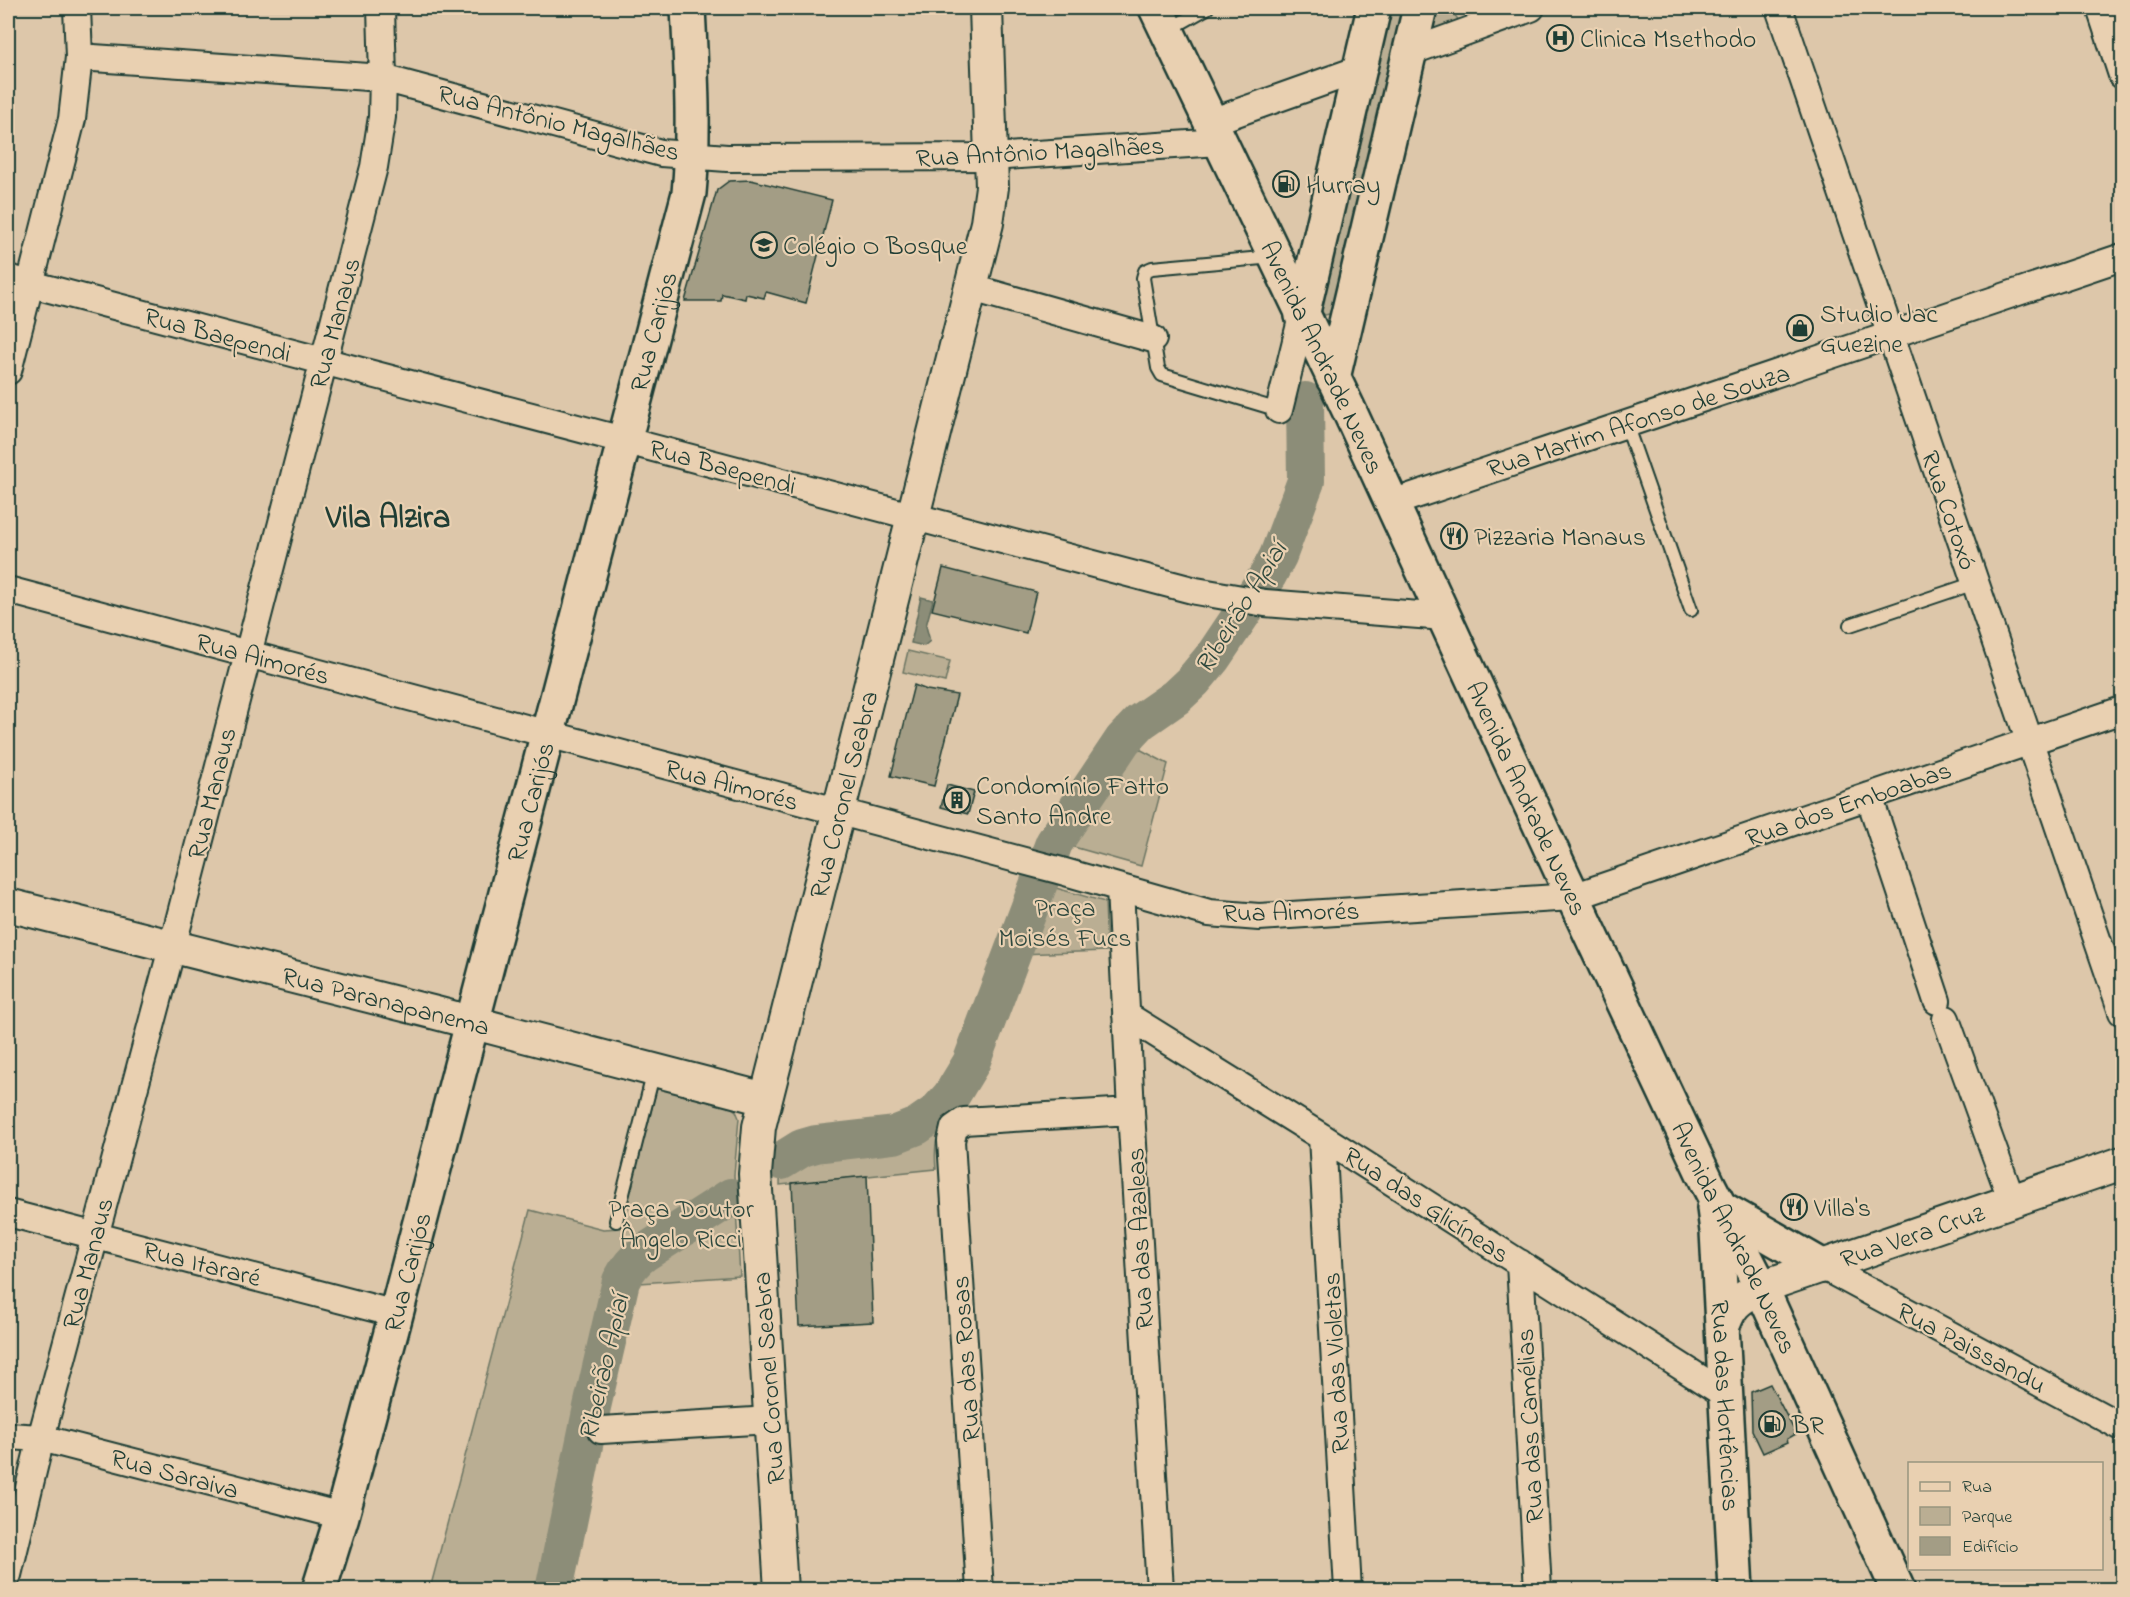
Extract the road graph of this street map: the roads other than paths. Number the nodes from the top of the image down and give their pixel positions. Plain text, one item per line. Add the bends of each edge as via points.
1 (77, 8) edge
2 (381, 8) edge
3 (688, 8) edge
4 (986, 8) edge
5 (1207, 8) edge
6 (1374, 8) edge
7 (1420, 8) edge
8 (1531, 8) edge
9 (1779, 8) edge
10 (2100, 8) edge
11 (1474, 17) edge
12 (1161, 19) edge
13 (1410, 52) junction
14 (79, 57) junction
15 (1360, 69) junction
16 (2122, 75) edge
17 (383, 78) junction
18 (1216, 132) junction
19 (693, 155) junction
20 (991, 157) junction
21 (1275, 257) junction
22 (2122, 257) edge
23 (19, 281) edge
24 (972, 288) junction
25 (1302, 316) junction
26 (1890, 336) junction
27 (1154, 339) junction
28 (324, 362) junction
29 (8, 371) edge
30 (1333, 378) junction
31 (1279, 410) joint
32 (1626, 424) junction
33 (624, 440) junction
34 (1392, 503) junction
35 (914, 516) junction
36 (1975, 583) junction
37 (8, 590) edge
38 (1691, 610) dead end
39 (1445, 616) junction
40 (1850, 625) dead end
41 (247, 654) junction
42 (2122, 710) edge
43 (547, 734) junction
44 (2030, 742) junction
45 (1869, 796) junction
46 (838, 812) junction
47 (1120, 888) junction
48 (1573, 897) junction
49 (8, 905) edge
50 (172, 948) junction
51 (2122, 1012) edge
52 (1126, 1015) junction
53 (472, 1022) junction
54 (655, 1070) junction
55 (765, 1099) junction
56 (1131, 1111) junction
57 (1322, 1137) junction
58 (2122, 1163) edge
59 (1715, 1197) junction
60 (2012, 1201) junction
61 (8, 1213) edge
62 (616, 1221) dead end
63 (94, 1235) junction
64 (1520, 1263) junction
65 (1822, 1266) junction
66 (1761, 1287) junction
67 (396, 1314) junction
68 (1722, 1330) junction
69 (1726, 1395) junction
70 (771, 1420) junction
71 (2122, 1427) edge
72 (601, 1430) dead end
73 (8, 1436) edge
74 (41, 1438) junction
75 (342, 1516) junction
76 (8, 1575) edge
77 (319, 1590) edge
78 (781, 1590) edge
79 (980, 1590) edge
80 (1160, 1590) edge
81 (1348, 1590) edge
82 (1539, 1590) edge
83 (1736, 1590) edge
84 (1898, 1590) edge

1 - 14 street
2 - 17 street, Rua Manaus
3 - 19 main road, Rua Carijós
4 - 20 street, Rua Coronel Seabra
5 - 12 lane
6 - 15 main road
7 - 13 main road
8 - 11 street
9 - 26 street, Rua Cotoxó
10 - 16 street
11 - 13 street
12 - 18 main road, Avenida Andrade Neves
13 - 30 main road
14 - 17 street, Rua Antônio Magalhães
14 - 23 street via 72,119
15 - 18 street, Rua Antônio Magalhães
15 - 25 main road
17 - 19 street, Rua Antônio Magalhães via 661,153
17 - 28 street, Rua Manaus via 374,167
18 - 20 street, Rua Antônio Magalhães
18 - 21 main road, Avenida Andrade Neves
19 - 20 street, Rua Antônio Magalhães
19 - 33 main road, Rua Carijós via 689,193
20 - 24 street, Rua Coronel Seabra via 987,223
21 - 25 main road, Avenida Andrade Neves
21 - 27 lane via 1145,271
22 - 26 street, Rua Martim Afonso de Souza
23 - 28 street, Rua Baependi
23 - 29 street
24 - 27 street
24 - 35 street, Rua Coronel Seabra
25 - 30 main road, Avenida Andrade Neves
25 - 31 street
26 - 32 street, Rua Martim Afonso de Souza
26 - 36 street, Rua Cotoxó
27 - 31 lane via 1162,375
28 - 33 street, Rua Baependi
28 - 41 street, Rua Manaus
30 - 34 main road, Avenida Andrade Neves
32 - 34 street, Rua Martim Afonso de Souza
32 - 38 lane
33 - 35 street, Rua Baependi
33 - 43 main road, Rua Carijós
34 - 39 main road, Avenida Andrade Neves
35 - 39 street, Rua Baependi via 1232,598
35 - 46 street, Rua Coronel Seabra
36 - 40 lane
36 - 44 street, Rua Cotoxó
37 - 41 street, Rua Aimorés
39 - 48 main road, Avenida Andrade Neves
41 - 43 street, Rua Aimorés
41 - 50 street, Rua Manaus
42 - 44 street, Rua dos Emboabas
43 - 46 street, Rua Aimorés
43 - 53 main road, Rua Carijós
44 - 45 street, Rua dos Emboabas
44 - 51 street, Rua Cotoxó
45 - 48 street, Rua dos Emboabas
45 - 60 street
46 - 47 street, Rua Aimorés
46 - 55 street, Rua Coronel Seabra
47 - 48 street, Rua Aimorés via 1209,913 1258,917
47 - 52 street, Rua das Azaleas
48 - 59 main road, Avenida Andrade Neves
49 - 50 street, Rua Paranapanema
50 - 53 street, Rua Paranapanema
50 - 63 street, Rua Manaus
52 - 56 street, Rua das Azaleas
52 - 57 street, Rua das Glicíneas
53 - 54 street, Rua Paranapanema
53 - 67 main road, Rua Carijós
54 - 55 street, Rua Paranapanema
54 - 62 lane
55 - 70 street, Rua Coronel Seabra via 755,1174
56 - 79 street, Rua das Rosas via 964,1121 954,1128 951,1141
56 - 80 street, Rua das Azaleas
57 - 64 street, Rua das Glicíneas
57 - 81 street, Rua das Violetas
58 - 60 street, Rua Vera Cruz
59 - 65 main road
59 - 66 main road, Avenida Andrade Neves
59 - 68 main road, Rua das Hortências
60 - 65 street, Rua Vera Cruz
61 - 63 street, Rua Itararé
63 - 67 street, Rua Itararé
63 - 74 street, Rua Manaus
64 - 69 street, Rua das Glicíneas
64 - 82 street, Rua das Camélias
65 - 66 street, Rua Vera Cruz
65 - 71 street, Rua Paissandu
66 - 68 street, Rua Vera Cruz via 1735,1303
66 - 84 main road, Avenida Andrade Neves
67 - 75 main road, Rua Carijós
68 - 69 main road, Rua das Hortências
69 - 83 main road, Rua das Hortências
70 - 72 street
70 - 78 street, Rua Coronel Seabra
73 - 74 street, Rua Saraiva
74 - 75 street, Rua Saraiva
74 - 76 street, Rua Manaus
75 - 77 main road, Rua Carijós

